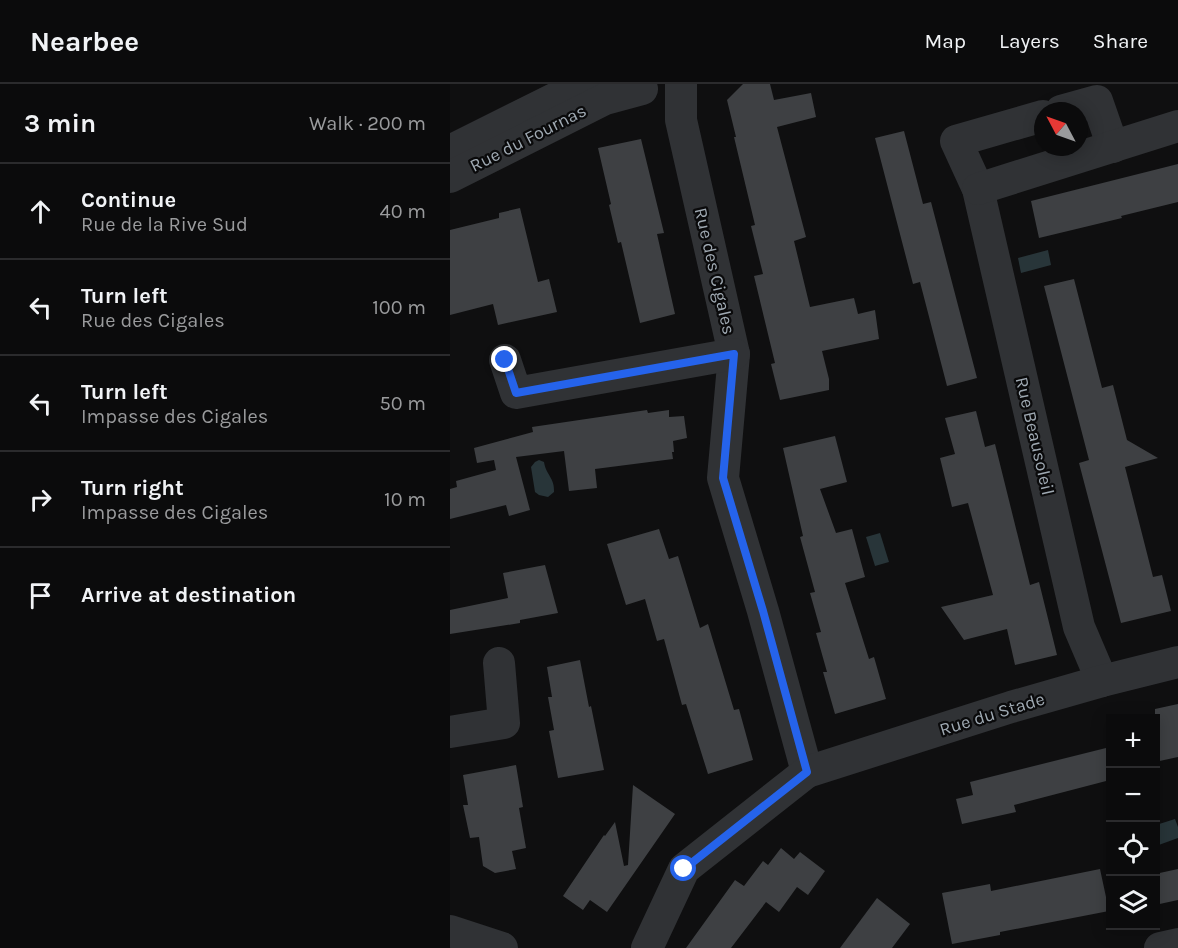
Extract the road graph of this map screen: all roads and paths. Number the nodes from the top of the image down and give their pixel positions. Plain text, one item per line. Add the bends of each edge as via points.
1 (584, 84) edge
2 (658, 87) edge
3 (1088, 104) edge
4 (1034, 119) edge
5 (1178, 126) edge
6 (1113, 147) junction
7 (450, 151) edge
8 (450, 177) edge
9 (978, 189) junction
10 (734, 354) junction
11 (505, 360) dead end
12 (1178, 662) edge
13 (499, 663) dead end
14 (1102, 681) junction
15 (450, 732) edge
16 (807, 772) junction
17 (450, 931) edge
18 (1178, 944) edge
19 (502, 948) edge
20 (647, 948) edge
21 (1160, 948) edge

1 - 7 street, Rue du Fournas
2 - 8 street, Rue du Fournas via 605,99
2 - 10 street, Rue des Cigales via 681,120
3 - 6 street via 1097,101
4 - 9 street, Rue Beausoleil via 956,141
5 - 6 street
6 - 9 street
9 - 14 street, Rue Beausoleil via 1079,627
10 - 11 street via 516,393
10 - 16 street, Rue des Cigales via 723,478
12 - 14 street, Rue du Stade
13 - 15 street via 504,723
14 - 16 street, Rue du Stade
16 - 20 street via 684,869
17 - 19 street
18 - 21 street

